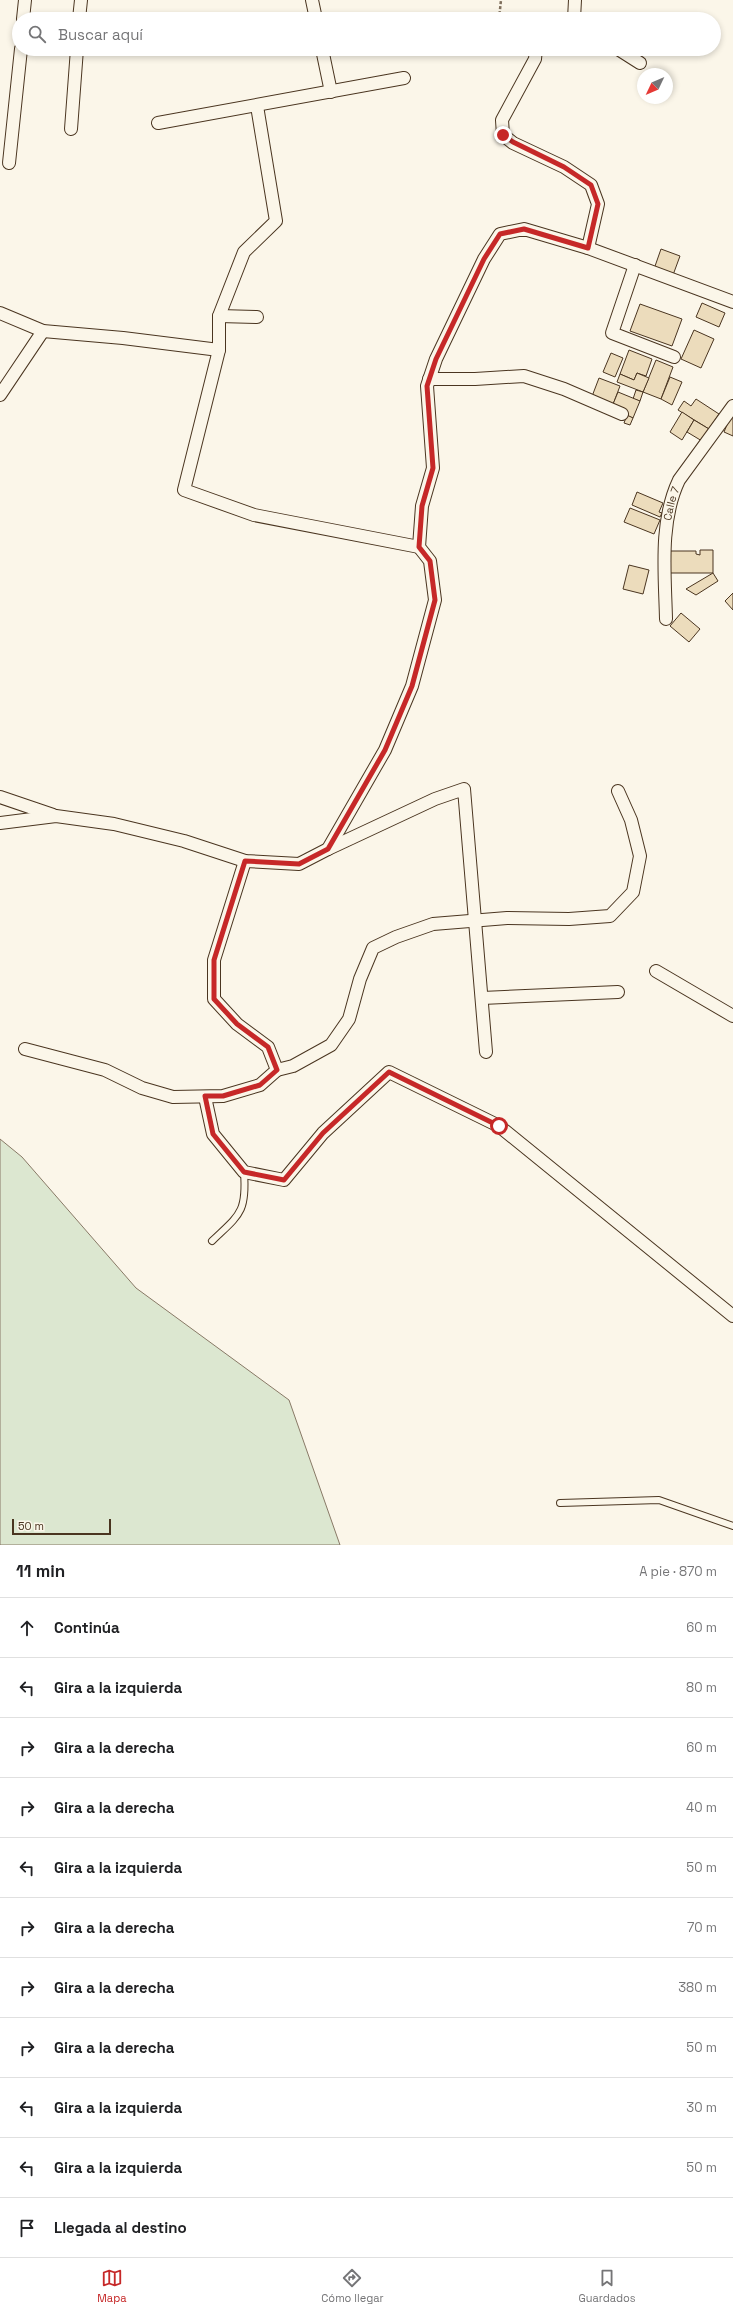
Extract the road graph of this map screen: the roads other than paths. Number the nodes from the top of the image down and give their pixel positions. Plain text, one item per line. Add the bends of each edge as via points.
1 (25, 0) edge
2 (81, 0) edge
3 (312, 0) edge
4 (575, 0) edge
5 (24, 12) edge
6 (80, 12) edge
7 (315, 12) edge
8 (574, 12) edge
9 (19, 56) edge
10 (76, 56) edge
11 (323, 56) edge
12 (535, 56) edge
13 (629, 56) edge
14 (640, 63) dead end
15 (404, 78) dead end
16 (331, 92) junction
17 (257, 106) junction
18 (158, 123) dead end
19 (71, 129) dead end
20 (9, 163) dead end
21 (588, 248) junction
22 (635, 265) junction
23 (733, 302) edge
24 (0, 312) edge
25 (219, 316) junction
26 (257, 317) dead end
27 (42, 332) junction
28 (219, 350) junction
29 (674, 357) dead end
30 (429, 379) junction
31 (0, 394) edge
32 (733, 406) edge
33 (622, 414) dead end
34 (419, 547) junction
35 (666, 620) dead end
36 (618, 791) dead end
37 (0, 797) edge
38 (56, 816) junction
39 (0, 823) edge
40 (328, 849) junction
41 (245, 861) junction
42 (476, 920) junction
43 (656, 971) dead end
44 (618, 992) dead end
45 (482, 998) junction
46 (733, 1016) edge
47 (24, 1049) dead end
48 (486, 1052) dead end
49 (277, 1070) junction
50 (205, 1096) junction
51 (244, 1172) junction
52 (212, 1241) dead end
53 (733, 1316) edge
54 (560, 1503) dead end
55 (733, 1526) edge

1 - 5 street
2 - 6 street
3 - 7 street
4 - 8 street
9 - 20 street
10 - 19 street
11 - 16 street
12 - 21 street via 502,120 503,135 564,167 591,185 598,204
13 - 14 street
15 - 16 street
16 - 17 street
17 - 18 street
17 - 25 street via 276,221 244,252
21 - 22 street
21 - 30 street via 524,229 500,234 484,259
22 - 23 street
22 - 29 street via 612,333
24 - 27 street
25 - 26 street
25 - 28 street
27 - 28 street via 123,338
27 - 31 street
28 - 34 street via 184,490 254,515
30 - 33 street via 475,380 524,376 564,389
30 - 34 street via 427,386 433,468 422,506
32 - 35 street, Calle 7 via 673,492 664,554
34 - 40 street via 430,561 435,600 412,686 385,750
36 - 42 street via 631,820 640,856 633,892 610,916
37 - 38 street
38 - 39 street
38 - 41 street via 114,824
40 - 41 street via 299,864
40 - 42 street via 435,799 464,789
41 - 49 street via 214,960 214,999 237,1024 268,1047
42 - 45 street
42 - 49 street via 433,924 373,948 360,978 349,1019 331,1046 293,1066
43 - 46 street
44 - 45 street
45 - 48 street
47 - 50 street via 105,1070 142,1088 173,1097
49 - 50 street via 260,1085 223,1096
50 - 51 street via 213,1134
51 - 52 lane via 245,1191 240,1214
51 - 53 street via 284,1180 323,1133 389,1072 499,1126
54 - 55 lane via 659,1500

